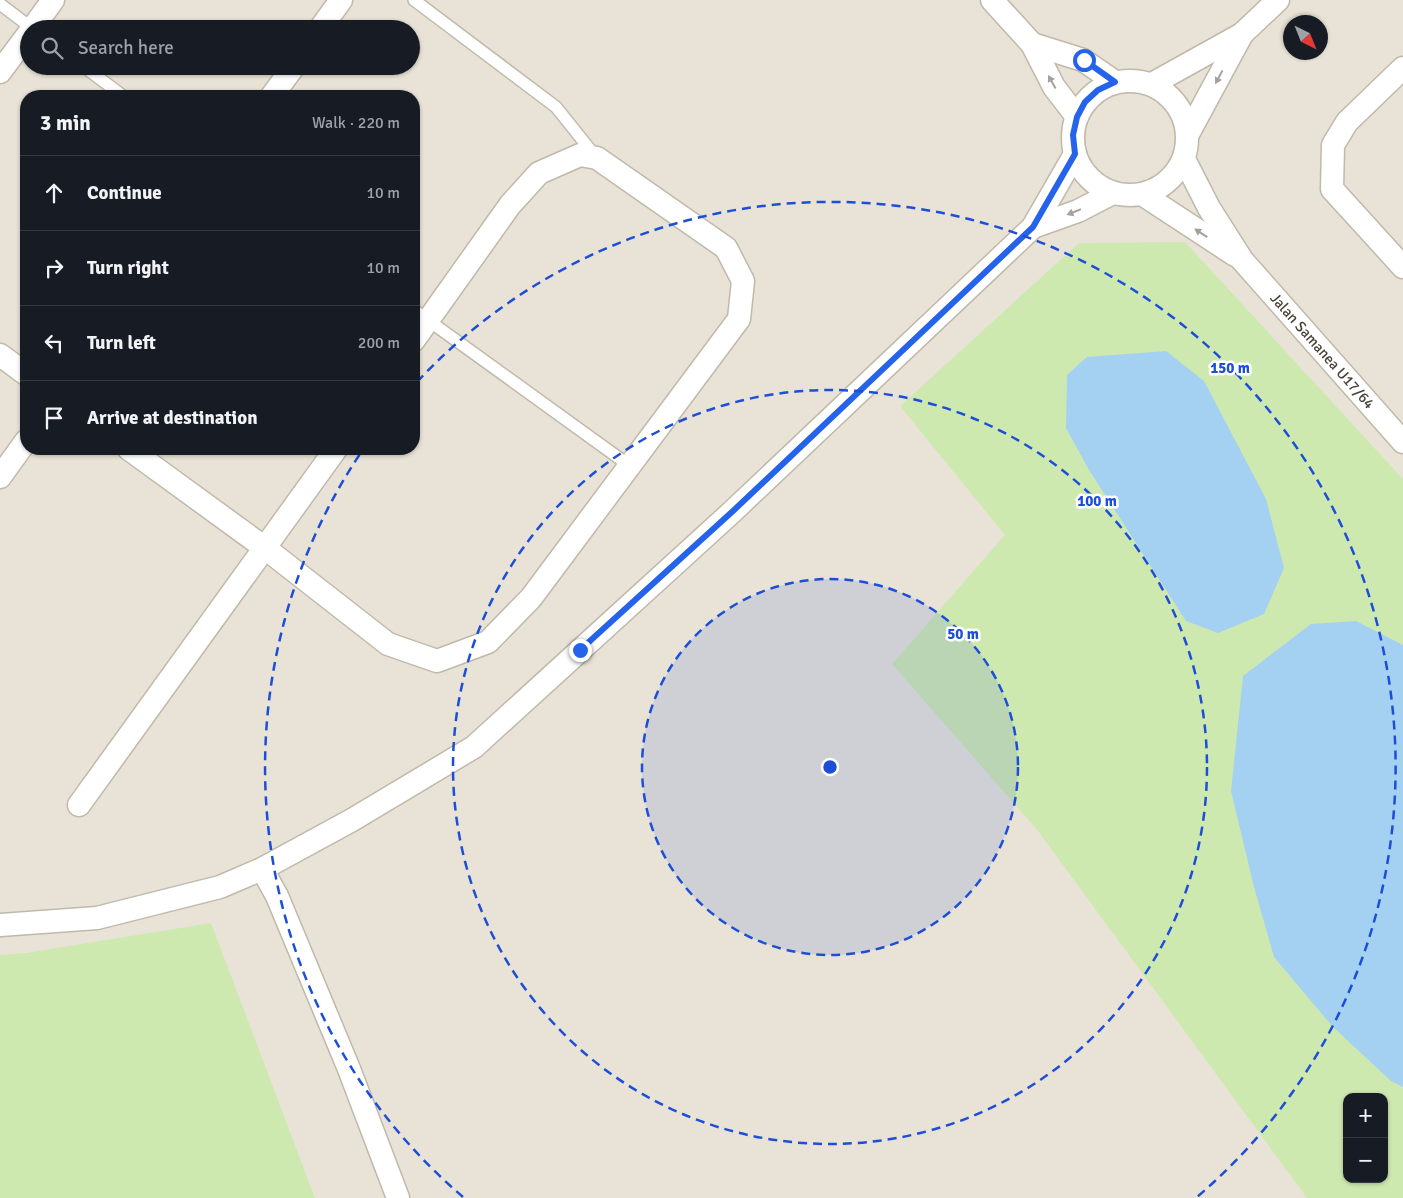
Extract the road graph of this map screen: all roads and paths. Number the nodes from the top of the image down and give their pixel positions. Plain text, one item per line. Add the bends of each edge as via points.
1 (53, 0) edge
2 (341, 0) edge
3 (414, 0) edge
4 (992, 0) edge
5 (1278, 0) edge
6 (0, 4) edge
7 (20, 20) edge
8 (39, 20) edge
9 (327, 20) edge
10 (1242, 34) junction
11 (1032, 44) junction
12 (20, 46) edge
13 (1403, 68) edge
14 (0, 72) edge
15 (95, 75) edge
16 (287, 75) edge
17 (1115, 82) junction
18 (1152, 84) junction
19 (115, 90) edge
20 (276, 90) edge
21 (1077, 117) junction
22 (1188, 134) junction
23 (1075, 154) junction
24 (597, 158) junction
25 (1184, 159) junction
26 (1113, 193) junction
27 (1142, 194) junction
28 (1033, 227) junction
29 (1242, 260) junction
30 (1403, 267) edge
31 (421, 315) edge
32 (0, 355) edge
33 (20, 370) edge
34 (1403, 442) edge
35 (20, 449) edge
36 (137, 455) edge
37 (332, 455) edge
38 (630, 466) junction
39 (0, 477) edge
40 (264, 548) junction
41 (79, 805) dead end
42 (262, 869) junction
43 (0, 925) edge
44 (398, 1198) edge

1 - 8 street
2 - 9 street
3 - 24 lane via 556,107
4 - 11 street
5 - 10 street
6 - 7 lane
10 - 18 street
10 -> 22 street
11 - 17 street via 1084,60
21 -> 11 street via 1054,87
12 - 14 street
13 - 30 street via 1347,122 1332,145 1332,188
15 - 19 lane
16 - 20 street
17 - 18 street via 1134,80
17 - 21 street via 1098,90 1085,102
18 - 22 street via 1178,104
21 - 23 street via 1073,135
22 - 25 street
23 - 26 street via 1083,171 1096,184
23 - 28 street
24 - 31 street via 580,155 539,173
24 - 38 street via 726,248 743,281 739,319
25 - 27 street via 1174,175 1160,187
25 - 29 street, Jalan Samanea U17/64 via 1209,208
26 - 27 street
26 -> 28 street via 1078,211
29 -> 27 street, Jalan Samanea U17/64
28 - 42 street via 733,511 474,747
29 - 34 street, Jalan Samanea U17/64
31 - 38 lane
32 - 33 street
35 - 39 street
36 - 40 street
37 - 40 street
38 - 40 street via 531,598 488,642 438,661 388,644
40 - 41 street
42 - 43 street via 220,887 97,918
42 - 44 street via 277,896 349,1069

